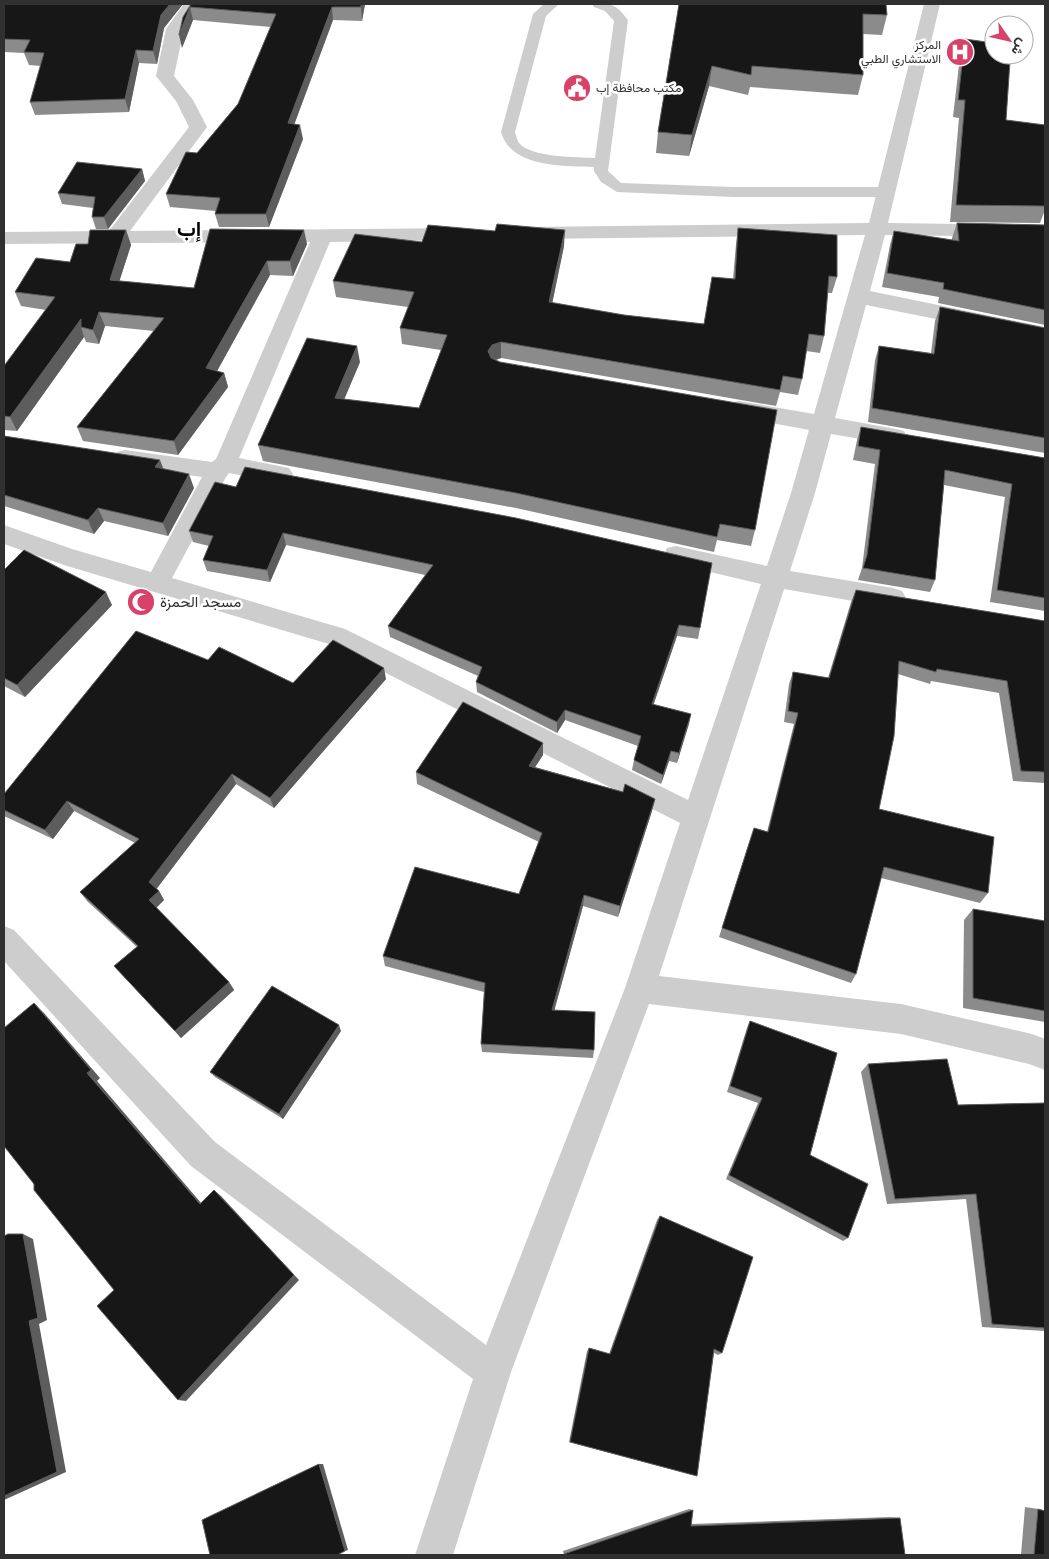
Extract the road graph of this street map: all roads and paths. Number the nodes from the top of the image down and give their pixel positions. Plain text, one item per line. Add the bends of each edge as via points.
1 (192, 4) edge
2 (552, 4) edge
3 (599, 4) edge
4 (932, 4) edge
5 (602, 163) junction
6 (886, 192) junction
7 (877, 229) junction
8 (1045, 231) edge
9 (481, 233) edge
10 (511, 233) edge
11 (323, 235) junction
12 (115, 237) junction
13 (4, 238) edge
14 (858, 296) junction
15 (1045, 334) edge
16 (716, 405) edge
17 (823, 424) junction
18 (920, 441) edge
19 (109, 455) edge
20 (221, 468) junction
21 (303, 478) edge
22 (4, 534) edge
23 (650, 549) edge
24 (775, 578) junction
25 (157, 583) junction
26 (910, 600) edge
27 (697, 818) junction
28 (4, 940) edge
29 (640, 988) junction
30 (1045, 1055) edge
31 (493, 1372) junction
32 (434, 1555) edge

1 - 12 street via 175,29 166,76 198,127
2 - 5 lane via 540,14 508,132 513,146 526,153 563,161
3 - 5 lane via 610,8 621,20
4 - 6 street
5 - 6 lane via 601,171 606,179 617,186 733,192
6 - 7 street
7 - 8 street
7 - 10 street
7 - 14 street
9 - 11 street
11 - 12 street
11 - 20 street
12 - 13 street
14 - 15 street
14 - 17 street
16 - 17 street
17 - 18 street
17 - 24 street
19 - 20 street
20 - 21 street
20 - 25 street
22 - 25 street via 67,557
23 - 24 street
24 - 26 street
24 - 27 street
25 - 27 street via 336,636
27 - 29 street
28 - 31 street via 203,1154
29 - 30 street via 901,1019 1032,1049
29 - 31 street
31 - 32 street

